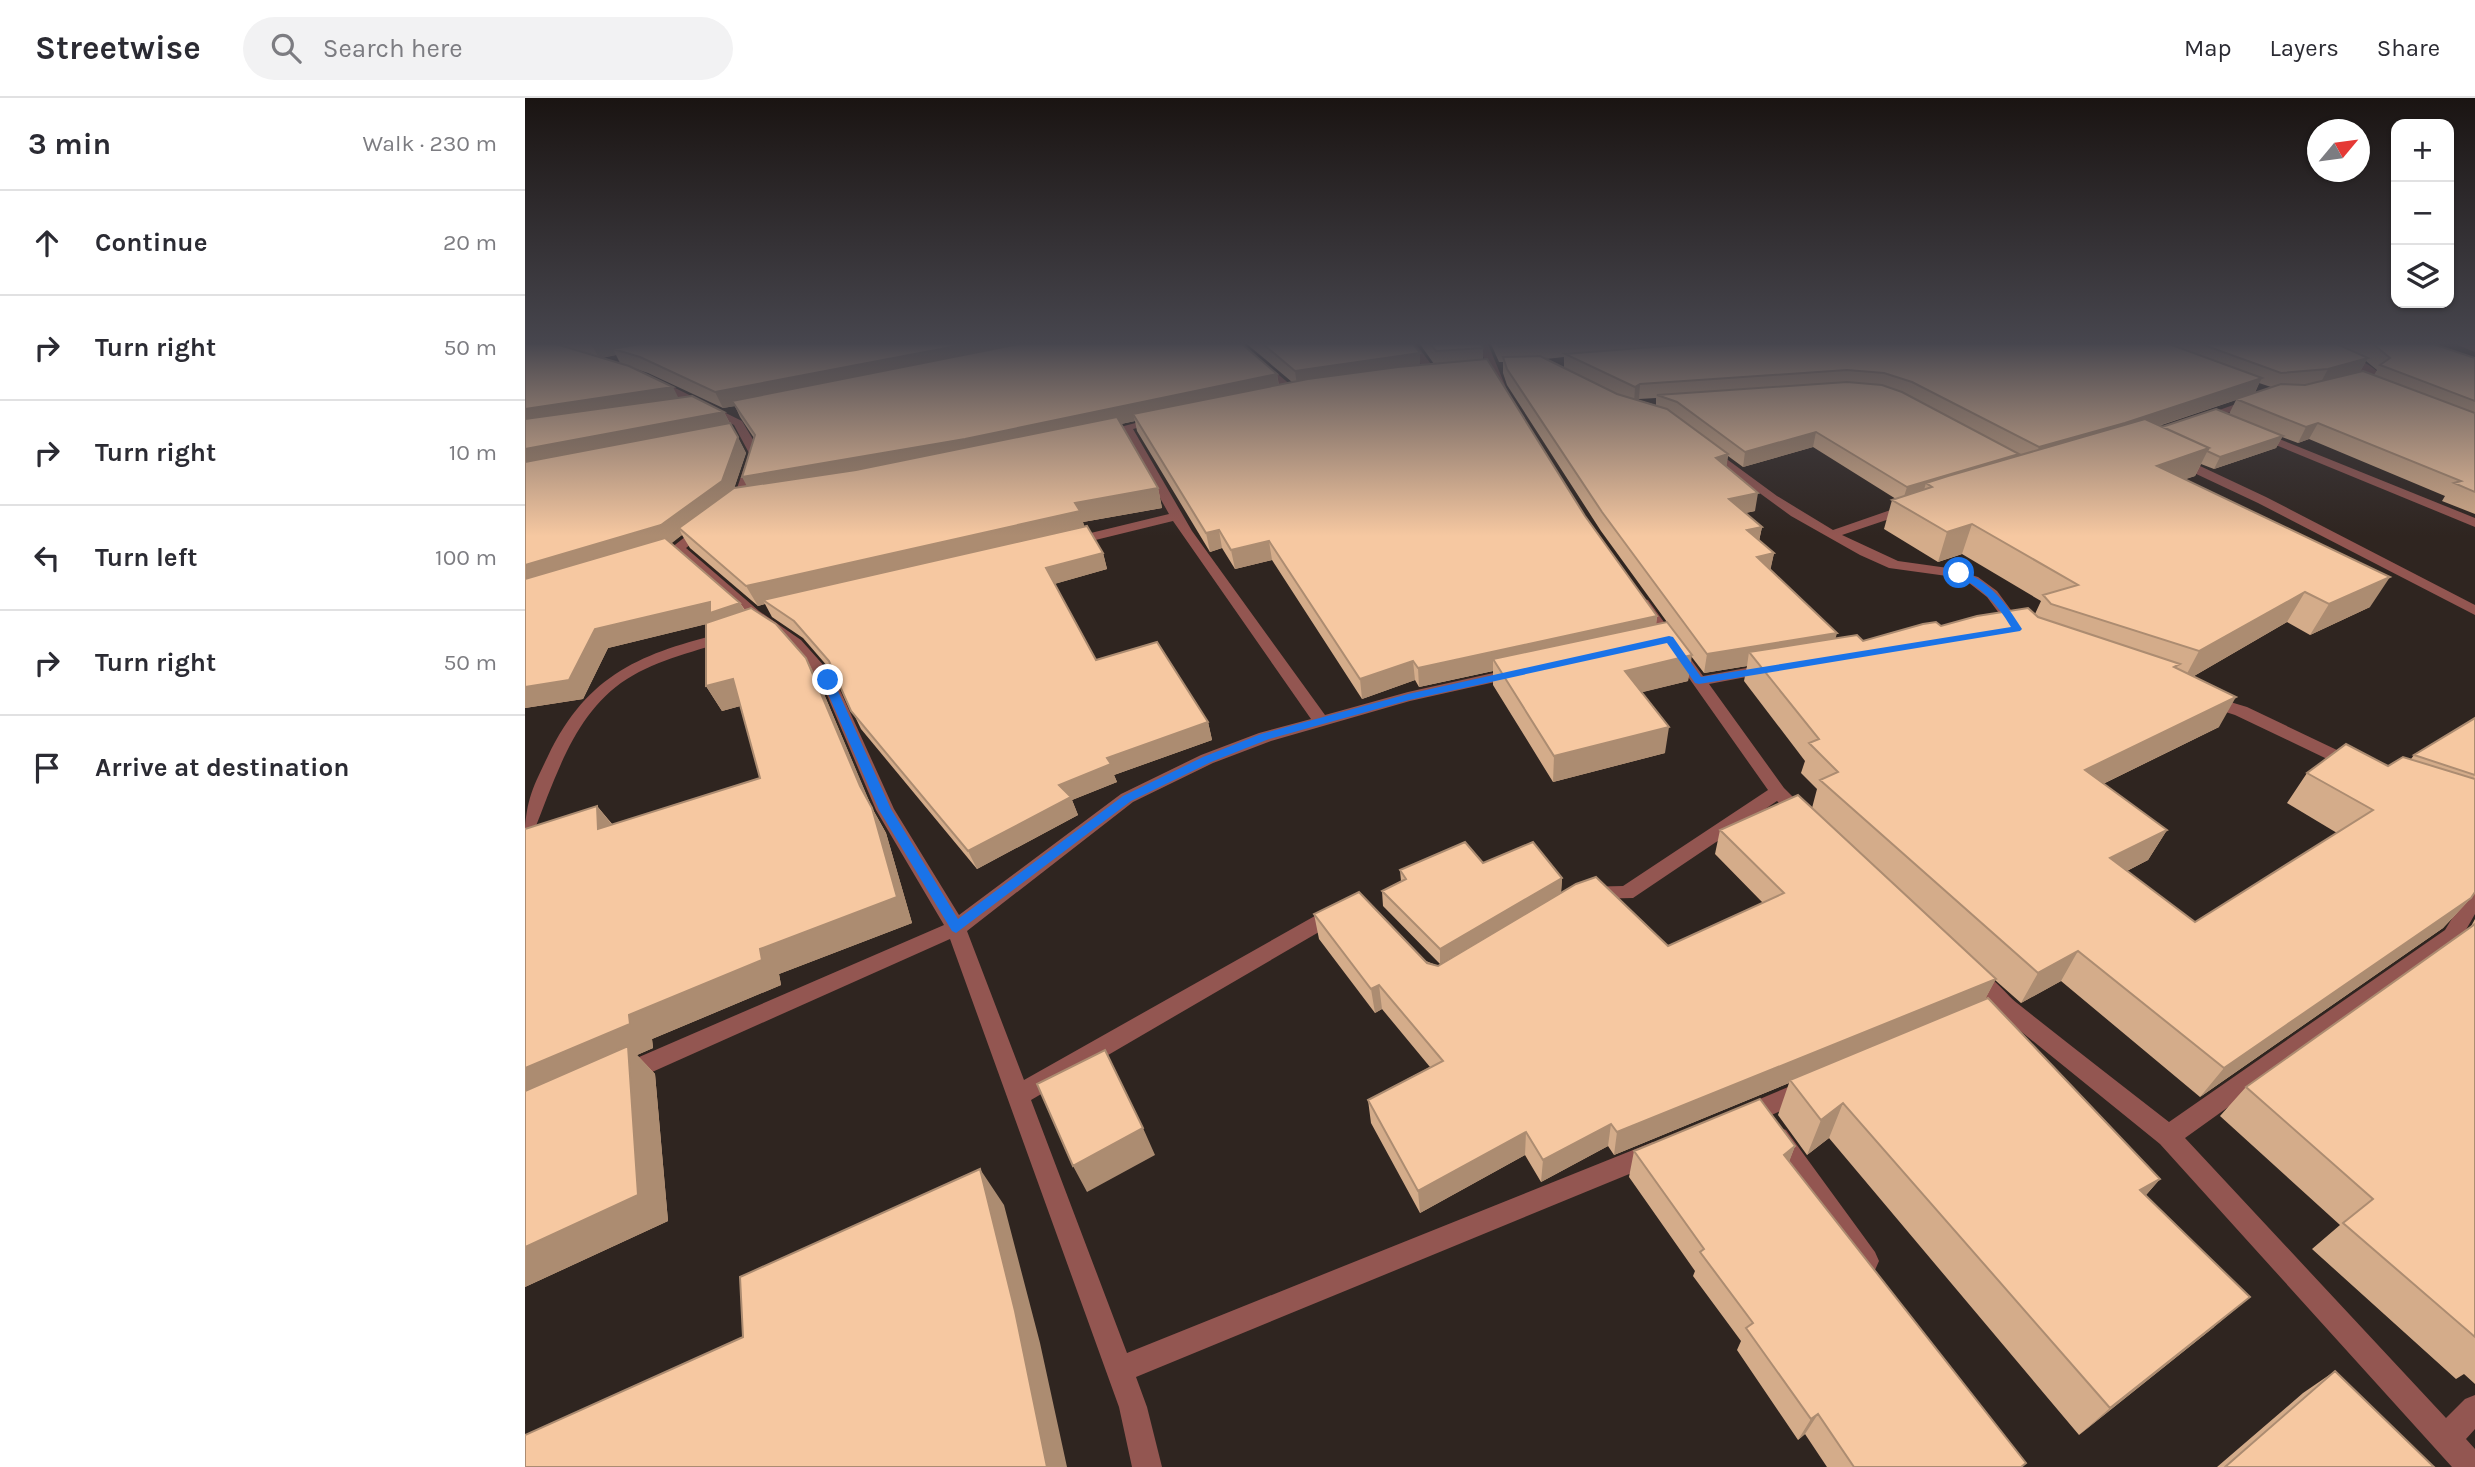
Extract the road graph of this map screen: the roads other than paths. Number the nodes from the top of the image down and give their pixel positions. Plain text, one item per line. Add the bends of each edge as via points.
1 (683, 408) edge
2 (707, 408) edge
3 (2233, 408) edge
4 (675, 409) edge
5 (748, 410) edge
6 (721, 415) junction
7 (2212, 415) junction
8 (1168, 418) edge
9 (2191, 421) edge
10 (1127, 428) junction
11 (743, 432) junction
12 (729, 435) edge
13 (1086, 438) edge
14 (1700, 445) edge
15 (2169, 456) edge
16 (753, 500) edge
17 (1921, 504) edge
18 (729, 510) junction
19 (1177, 516) junction
20 (2475, 523) edge
21 (1831, 535) junction
22 (1054, 546) edge
23 (1633, 589) edge
24 (2475, 611) edge
25 (767, 615) junction
26 (2032, 640) edge
27 (1780, 667) edge
28 (1539, 668) edge
29 (1699, 681) junction
30 (2189, 694) edge
31 (1321, 721) junction
32 (2362, 768) edge
33 (1778, 792) junction
34 (1817, 829) edge
35 (525, 831) edge
36 (2475, 897) edge
37 (1572, 898) edge
38 (1349, 906) edge
39 (956, 928) junction
40 (1956, 960) edge
41 (2005, 1006) junction
42 (1980, 1016) edge
43 (1832, 1079) edge
44 (602, 1084) edge
45 (1017, 1096) junction
46 (1758, 1110) junction
47 (1719, 1126) edge
48 (2168, 1136) junction
49 (1668, 1146) edge
50 (1880, 1280) edge
51 (1119, 1370) junction
52 (2475, 1409) edge
53 (2445, 1439) junction
54 (1147, 1467) edge
55 (2472, 1467) edge

1 - 4 street
2 - 6 street
3 - 7 street
5 - 6 street
6 - 11 street via 738,423
7 - 9 street
7 - 20 street
8 - 10 street
10 - 13 street
10 - 19 street
11 - 12 street
11 - 18 street via 755,453
14 - 21 street via 1750,484
15 - 24 street
16 - 18 street
17 - 21 street
18 - 25 street via 672,550
19 - 22 street
19 - 31 street
21 - 26 street via 1892,565 1959,573 1983,585 2001,603 2011,630
23 - 29 street via 1663,641
25 - 35 street via 621,676 605,690 567,733
25 - 39 street via 828,680 885,810
27 - 29 street
28 - 31 street
29 - 33 street
30 - 32 street via 2241,711
31 - 39 street via 1207,759 1127,799
33 - 34 street
33 - 37 street via 1626,893 1583,892
36 - 48 street via 2452,936
38 - 45 street
39 - 44 street
39 - 45 street
40 - 41 street
41 - 42 street
41 - 48 street
43 - 46 street
45 - 51 street
46 - 47 street
46 - 50 street
48 - 53 street
49 - 51 street
51 - 54 street
52 - 53 street
53 - 55 street

